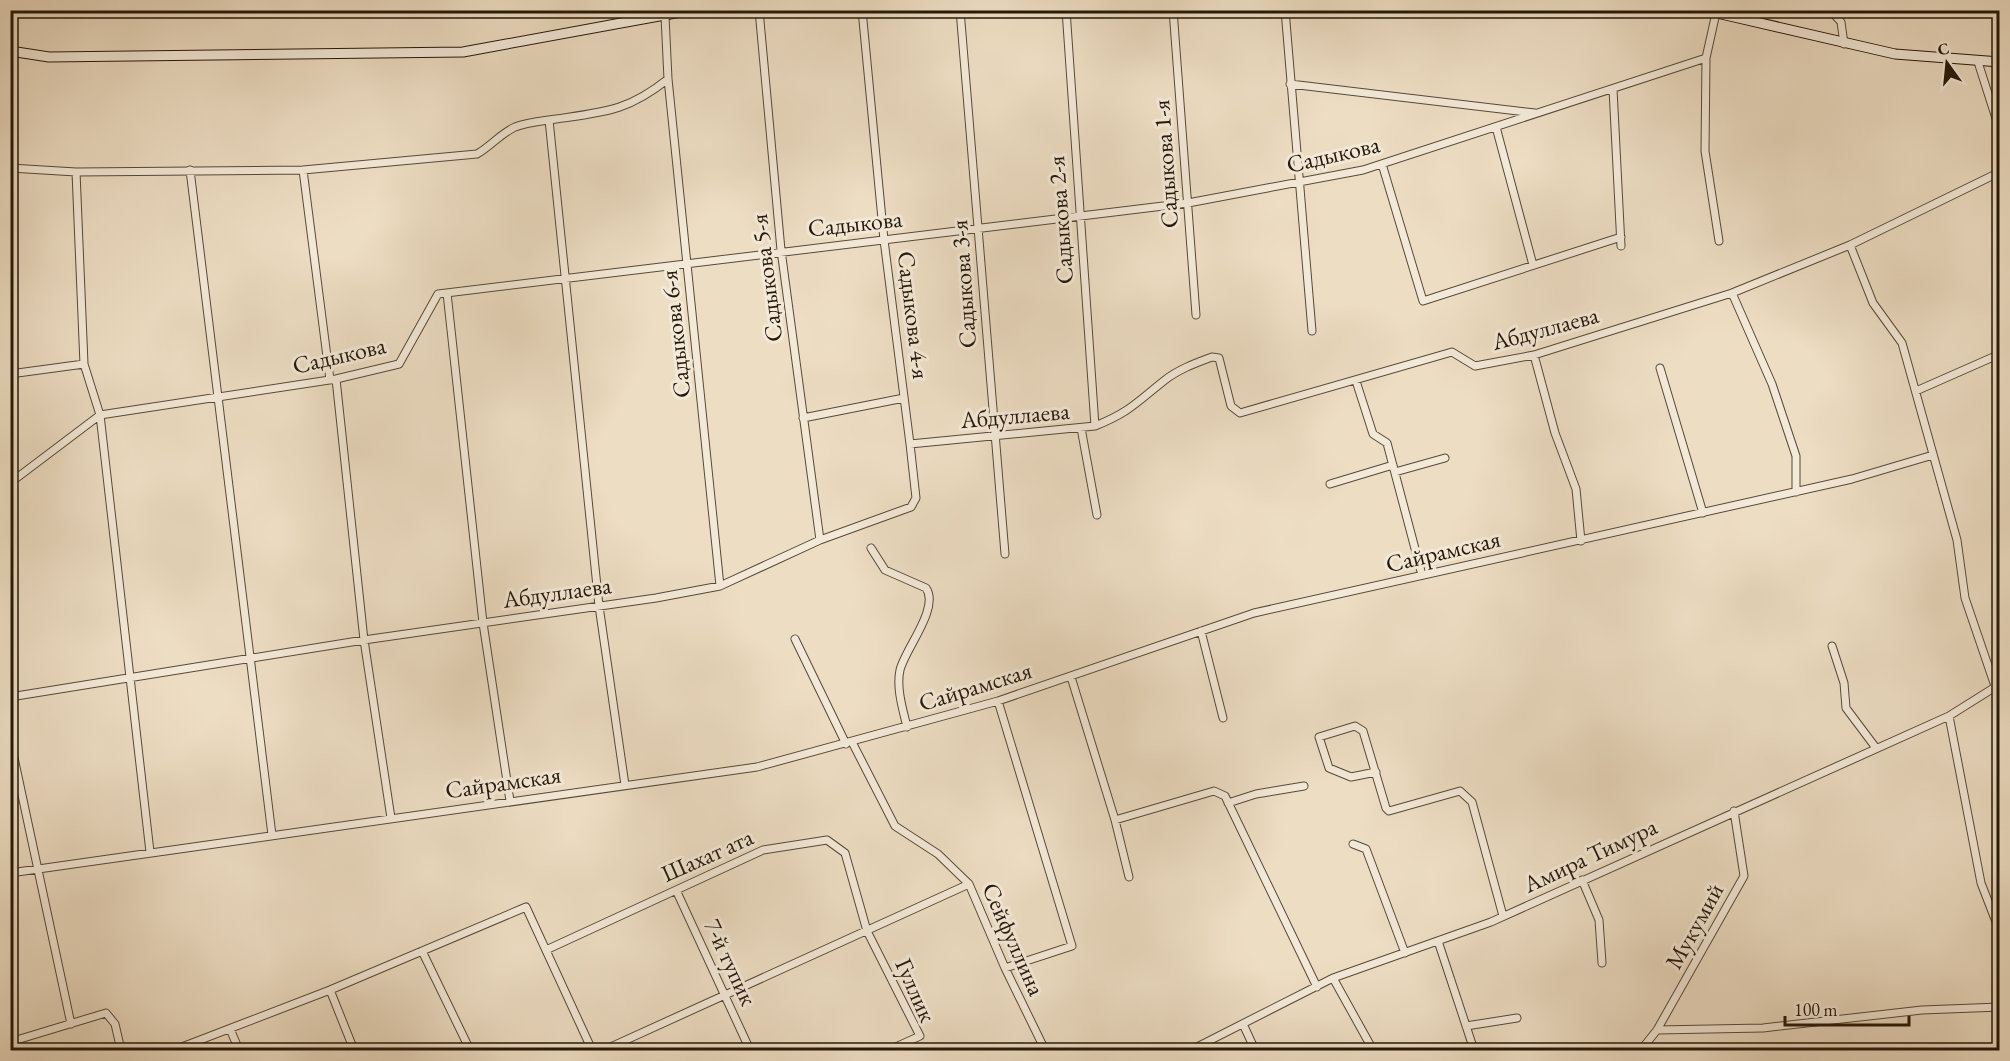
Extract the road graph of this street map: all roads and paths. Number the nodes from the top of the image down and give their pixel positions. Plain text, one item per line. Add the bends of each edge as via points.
1 (692, 10) edge
2 (759, 10) edge
3 (862, 10) edge
4 (960, 10) edge
5 (1066, 10) edge
6 (1173, 10) edge
7 (1285, 10) edge
8 (1704, 10) edge
9 (1830, 10) edge
10 (1716, 13) junction
11 (665, 16) junction
12 (1844, 44) junction
13 (10, 51) edge
14 (1706, 58) junction
15 (1978, 62) junction
16 (2000, 62) edge
17 (668, 79) junction
18 (1290, 84) junction
19 (1613, 89) junction
20 (1539, 113) junction
21 (549, 120) junction
22 (1496, 127) junction
23 (2000, 131) edge
24 (1382, 164) junction
25 (10, 168) edge
26 (190, 170) junction
27 (303, 170) junction
28 (76, 172) junction
29 (2000, 172) edge
30 (1298, 182) junction
31 (1188, 203) junction
32 (1079, 217) junction
33 (979, 229) junction
34 (1621, 237) junction
35 (884, 240) junction
36 (1719, 241) dead end
37 (1850, 245) junction
38 (1621, 246) dead end
39 (782, 250) junction
40 (688, 263) junction
41 (1533, 265) junction
42 (567, 278) junction
43 (447, 293) junction
44 (1732, 293) junction
45 (1196, 315) dead end
46 (1312, 332) dead end
47 (2000, 354) edge
48 (1533, 355) junction
49 (84, 364) junction
50 (1660, 368) dead end
51 (10, 374) edge
52 (333, 379) junction
53 (1356, 381) junction
54 (1916, 391) junction
55 (219, 397) junction
56 (904, 398) junction
57 (100, 415) junction
58 (803, 418) junction
59 (1095, 426) junction
60 (1081, 428) junction
61 (994, 435) junction
62 (910, 444) junction
63 (1933, 454) junction
64 (1445, 458) dead end
65 (1394, 469) junction
66 (10, 483) edge
67 (1330, 484) dead end
68 (1796, 492) junction
69 (1703, 513) junction
70 (1097, 515) dead end
71 (820, 540) junction
72 (1581, 541) junction
73 (871, 548) dead end
74 (1005, 554) dead end
75 (1422, 575) junction
76 (720, 586) junction
77 (599, 606) junction
78 (483, 623) junction
79 (1201, 631) junction
80 (795, 639) dead end
81 (364, 640) junction
82 (1832, 646) dead end
83 (249, 659) junction
84 (1071, 677) junction
85 (128, 678) junction
86 (1997, 685) edge
87 (10, 697) edge
88 (998, 701) junction
89 (1949, 716) junction
90 (1223, 718) dead end
91 (907, 727) junction
92 (10, 739) edge
93 (849, 743) junction
94 (1876, 748) junction
95 (1376, 772) junction
96 (625, 785) junction
97 (1304, 786) dead end
98 (510, 801) junction
99 (1228, 803) junction
100 (1734, 811) junction
101 (391, 818) junction
102 (1115, 820) junction
103 (272, 835) junction
104 (1353, 844) dead end
105 (150, 852) junction
106 (36, 868) junction
107 (10, 873) edge
108 (1130, 877) dead end
109 (1582, 880) junction
110 (969, 885) junction
111 (676, 890) junction
112 (1503, 916) junction
113 (867, 931) junction
114 (2000, 932) edge
115 (1438, 940) junction
116 (546, 950) junction
117 (422, 951) junction
118 (1405, 953) junction
119 (1602, 963) dead end
120 (1005, 968) junction
121 (1333, 978) junction
122 (1317, 987) junction
123 (330, 990) junction
124 (724, 996) junction
125 (2000, 1007) edge
126 (1517, 1018) dead end
127 (71, 1024) junction
128 (1243, 1024) junction
129 (1466, 1026) junction
130 (230, 1029) junction
131 (1658, 1030) junction
132 (10, 1042) edge
133 (121, 1050) edge
134 (174, 1050) edge
135 (239, 1050) edge
136 (354, 1050) edge
137 (470, 1050) edge
138 (592, 1050) edge
139 (604, 1050) edge
140 (750, 1050) edge
141 (889, 1050) edge
142 (1045, 1050) edge
143 (1191, 1050) edge
144 (1255, 1050) edge
145 (1373, 1050) edge
146 (1474, 1050) edge
147 (1641, 1050) edge

1 - 11 main road
2 - 39 street, Садыкова 5-я
3 - 35 street, Садыкова 4-я
4 - 33 street, Садыкова 3-я
5 - 32 street, Садыкова 2-я
6 - 31 street, Садыкова 1-я
7 - 18 street
8 - 10 main road
9 - 12 street via 1841,22
10 - 12 main road
10 - 14 street
11 - 13 main road via 463,52 49,57
11 - 17 street, Садыкова 6-я
12 - 15 main road via 1895,54
14 - 19 street, Садыкова
14 - 36 street via 1705,151
15 - 16 main road
15 - 23 street
17 - 21 street via 628,106
17 - 40 street, Садыкова 6-я
18 - 20 street
18 - 30 street
19 - 20 street, Садыкова
19 - 34 street
20 - 22 street, Садыкова
21 - 27 street via 516,127 477,154
21 - 42 street
22 - 24 street, Садыкова
22 - 41 street
24 - 30 street, Садыкова
24 - 41 street via 1423,301
25 - 28 street
26 - 27 street
26 - 28 street
26 - 55 street
27 - 52 street
28 - 49 street
29 - 37 street, Абдуллаева
30 - 31 street, Садыкова
30 - 46 street
31 - 32 street, Садыкова
31 - 45 street, Садыкова 1-я
32 - 33 street, Садыкова
32 - 59 street, Садыкова 2-я
33 - 35 street, Садыкова
33 - 61 street, Садыкова 3-я
34 - 38 street
34 - 41 street
35 - 39 street, Садыкова
35 - 56 street, Садыкова 4-я
37 - 44 street, Абдуллаева
37 - 54 street via 1873,303 1902,343
39 - 40 street, Садыкова
39 - 58 street, Садыкова 5-я
40 - 42 street, Садыкова
40 - 76 street, Садыкова 6-я
42 - 43 street, Садыкова
42 - 77 street
43 - 52 street, Садыкова via 438,294 399,364
43 - 78 street
44 - 48 street, Абдуллаева
44 - 68 street via 1772,384 1796,456
47 - 54 street
48 - 53 street, Абдуллаева via 1475,366 1452,352
48 - 72 street via 1554,433 1576,489
49 - 51 street
49 - 57 street
50 - 69 street
52 - 55 street, Садыкова
52 - 81 street
53 - 59 street, Абдуллаева via 1240,413 1231,406 1219,358 1212,357 1165,380 1120,416
53 - 65 street via 1373,434 1387,443
54 - 63 street
55 - 57 street, Садыкова
55 - 83 street
56 - 58 street
56 - 62 street, Садыкова 4-я
57 - 66 street, Садыкова
57 - 85 street
58 - 71 street, Садыкова 5-я
59 - 60 street, Абдуллаева
60 - 61 street, Абдуллаева
60 - 70 street
61 - 62 street, Абдуллаева
61 - 74 street, Садыкова 3-я
62 - 71 street, Абдуллаева via 916,498 911,507
63 - 68 street, Сайрамская
63 - 86 street via 1957,540 1965,598
64 - 65 street
65 - 67 street
65 - 75 street
68 - 69 street, Сайрамская
69 - 72 street, Сайрамская
71 - 76 street, Абдуллаева
72 - 75 street, Сайрамская
73 - 91 street via 885,570 930,593 929,607 900,670
75 - 79 street, Сайрамская via 1254,613
76 - 77 street, Абдуллаева
77 - 78 street, Абдуллаева
77 - 96 street
78 - 81 street, Абдуллаева
78 - 98 street
79 - 84 street, Сайрамская
79 - 90 street
80 - 93 street, Сейфуллина
81 - 83 street, Абдуллаева
81 - 101 street
82 - 94 street via 1844,683 1846,708
83 - 85 street, Абдуллаева
83 - 103 street
84 - 88 street, Сайрамская
84 - 102 street
85 - 87 street, Абдуллаева
85 - 105 street
86 - 89 street, Амира Тимура
88 - 91 street, Сайрамская
88 - 120 street via 1072,946
89 - 94 street, Амира Тимура
89 - 114 street via 1982,883
91 - 93 street, Сайрамская
92 - 106 street
93 - 96 street, Сайрамская via 757,767
93 - 110 street, Сейфуллина via 895,826 938,854
94 - 100 street, Амира Тимура
95 - 95 street via 1360,727 1319,737 1329,768 1351,777
95 - 112 street via 1386,808 1392,812 1460,790 1467,795
96 - 98 street, Сайрамская
97 - 99 street
98 - 101 street, Сайрамская
99 - 102 street via 1220,792 1214,791
99 - 122 street
100 - 109 street, Амира Тимура
100 - 131 street, Мукумий via 1744,876
101 - 103 street, Сайрамская
102 - 108 street
103 - 105 street, Сайрамская
104 - 118 street via 1366,849
105 - 106 street, Сайрамская
106 - 107 street, Сайрамская
106 - 127 street
109 - 112 street, Амира Тимура
109 - 119 street via 1599,920
110 - 113 street
110 - 120 street, Сейфуллина
111 - 113 street, Шахат ата via 763,850 827,840 846,853
111 - 116 street, Шахат ата
111 - 124 street, 7-й тупик
112 - 115 street, Амира Тимура
113 - 124 street
113 - 141 street, Гуллик via 920,1036
115 - 118 street, Амира Тимура
115 - 129 street
116 - 117 street via 526,907
116 - 138 street
117 - 123 street
117 - 137 street
118 - 121 street, Амира Тимура
120 - 142 street, Сейфуллина
121 - 122 street, Амира Тимура
121 - 145 street
122 - 128 street, Амира Тимура
123 - 130 street
123 - 136 street
124 - 139 street
124 - 140 street, 7-й тупик
125 - 131 street via 1922,1010 1763,1028
126 - 129 street
127 - 132 street
127 - 133 street via 106,1013 115,1024
128 - 143 street, Амира Тимура
128 - 144 street
129 - 146 street
130 - 134 street
130 - 135 street
131 - 147 street, Мукумий

